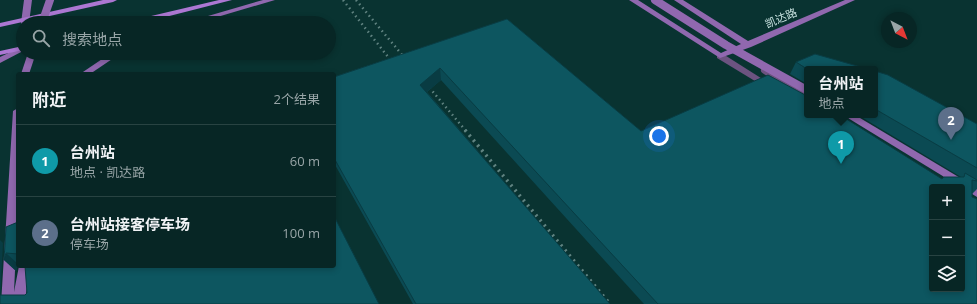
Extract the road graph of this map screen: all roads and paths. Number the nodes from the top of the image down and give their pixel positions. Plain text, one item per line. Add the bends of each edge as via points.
1 (28, 0) edge
2 (50, 0) edge
3 (113, 0) edge
4 (228, 0) edge
5 (271, 0) edge
6 (633, 0) edge
7 (655, 0) edge
8 (678, 0) edge
9 (851, 0) edge
10 (26, 16) edge
11 (44, 16) edge
12 (46, 16) edge
13 (162, 16) edge
14 (213, 16) edge
15 (16, 22) edge
16 (0, 25) edge
17 (726, 45) junction
18 (748, 45) junction
19 (16, 50) edge
20 (16, 52) edge
21 (0, 53) edge
22 (720, 56) junction
23 (0, 60) edge
24 (24, 60) edge
25 (30, 60) edge
26 (105, 60) edge
27 (25, 72) edge
28 (26, 72) edge
29 (87, 72) edge
30 (773, 88) edge
31 (804, 88) edge
32 (804, 96) edge
33 (793, 100) edge
34 (804, 106) edge
35 (853, 118) edge
36 (16, 146) edge
37 (977, 193) edge
38 (25, 268) edge
39 (30, 268) edge
40 (31, 296) edge
41 (7, 304) edge
42 (18, 304) edge

1 - 10 street
2 - 11 street, bridge
3 - 12 main road
4 - 13 main road
5 - 14 street
6 - 22 street
7 - 17 street, bridge
8 - 18 street
9 - 18 street, 凯达路
15 - 16 main road
17 - 31 street, bridge
17 - 32 street, bridge
18 - 22 street, 凯达路
19 - 21 main road
20 - 23 street
22 - 30 lane
24 - 27 street
25 - 28 street
26 - 29 street
33 - 34 lane
35 - 37 street
36 - 41 street
38 - 42 street
39 - 40 street

